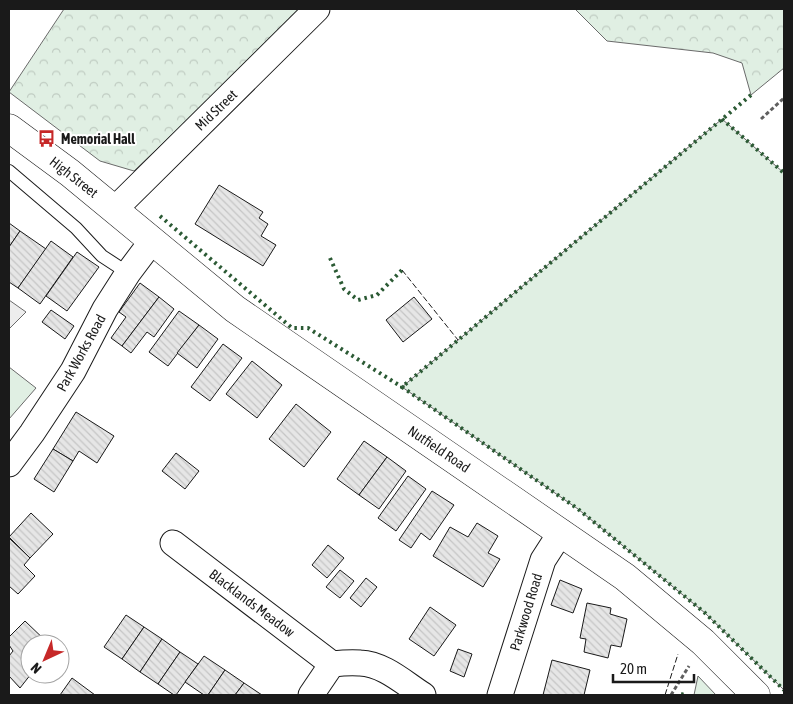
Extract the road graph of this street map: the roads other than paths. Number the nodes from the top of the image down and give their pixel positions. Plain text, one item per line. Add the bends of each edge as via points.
1 (317, 9) edge
2 (9, 128) edge
3 (9, 172) edge
4 (115, 209) junction
5 (152, 241) junction
6 (128, 273) junction
7 (9, 464) edge
8 (561, 532) junction
9 (172, 543) dead end
10 (332, 664) junction
11 (311, 695) edge
12 (423, 695) edge
13 (500, 695) edge
14 (756, 695) edge

1 - 4 street, Mid Street
2 - 4 main road, High Street
3 - 6 lane via 76,228 102,256
4 - 5 main road, Nutfield Road
5 - 6 street, Park Works Road
5 - 8 main road, Nutfield Road via 235,309
6 - 7 street, Park Works Road via 105,309 73,372
8 - 13 street, Parkwood Road via 543,560
8 - 14 main road, Nutfield Road via 625,577 703,642
9 - 10 street, Blacklands Meadow
10 - 11 street
10 - 12 street via 361,662 373,665

